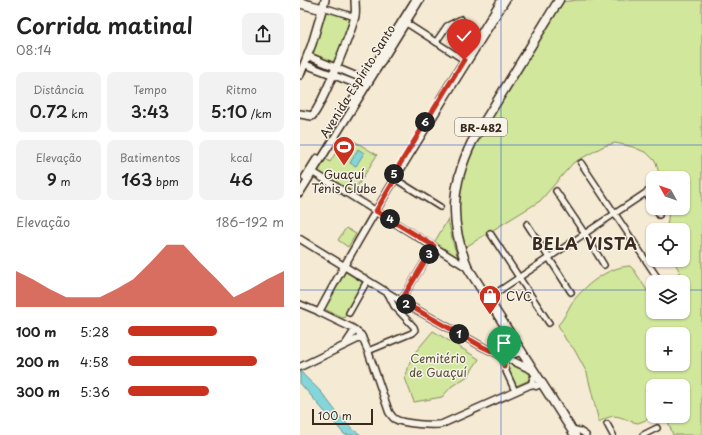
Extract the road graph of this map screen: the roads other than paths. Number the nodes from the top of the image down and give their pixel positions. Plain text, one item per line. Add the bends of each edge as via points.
1 (355, 0) edge
2 (415, 0) edge
3 (420, 0) edge
4 (501, 0) edge
5 (506, 0) edge
6 (559, 0) edge
7 (300, 1) edge
8 (300, 5) edge
9 (324, 6) edge
10 (354, 17) junction
11 (461, 19) dead end
12 (404, 22) junction
13 (436, 42) junction
14 (308, 56) junction
15 (465, 61) junction
16 (304, 64) junction
17 (336, 67) junction
18 (300, 75) edge
19 (332, 75) junction
20 (367, 81) junction
21 (363, 87) junction
22 (300, 114) edge
23 (581, 163) dead end
24 (311, 172) junction
25 (394, 178) junction
26 (300, 186) edge
27 (556, 191) dead end
28 (300, 193) edge
29 (646, 193) edge
30 (440, 207) dead end
31 (375, 210) junction
32 (615, 213) junction
33 (527, 224) dead end
34 (490, 233) dead end
35 (585, 234) junction
36 (300, 239) edge
37 (434, 246) junction
38 (550, 258) junction
39 (342, 265) junction
40 (604, 265) dead end
41 (468, 268) junction
42 (656, 275) edge
43 (520, 278) junction
44 (367, 281) junction
45 (571, 292) dead end
46 (388, 294) junction
47 (487, 299) junction
48 (401, 301) junction
49 (300, 304) edge
50 (319, 312) junction
51 (349, 313) dead end
52 (549, 323) dead end
53 (506, 328) junction
54 (355, 330) junction
55 (362, 337) junction
56 (504, 343) junction
57 (345, 345) junction
58 (368, 351) junction
59 (492, 351) junction
60 (521, 351) junction
61 (504, 357) junction
62 (302, 366) edge
63 (535, 373) junction
64 (542, 383) junction
65 (532, 384) junction
66 (515, 391) junction
67 (607, 424) dead end
68 (657, 428) dead end
69 (574, 432) edge
70 (586, 435) edge
71 (613, 435) edge
72 (643, 435) edge

1 - 10 main road
2 - 12 street, Avenida Espírito Santo
3 - 12 street, Avenida Espírito Santo
4 - 15 street
5 - 15 street
6 - 41 highway, BR-482 via 472,142 462,166 456,188 455,215 460,245
7 - 9 street
8 - 9 street
9 - 10 street
9 - 14 main road
10 - 17 main road
11 - 13 street via 447,26
12 - 13 street
12 - 20 street, Avenida Espírito Santo
13 - 15 street
14 - 16 main road
14 - 17 street
15 - 25 street
16 - 18 main road
16 - 19 street
17 - 19 main road
17 - 20 street
19 - 21 street
19 - 22 main road via 314,115
20 - 21 street, Avenida Espírito Santo
21 - 24 street, Avenida Espírito Santo
23 - 32 street
24 - 26 street, Avenida Espírito Santo
24 - 28 street, Avenida Espírito Santo
24 - 31 street
25 - 30 street
25 - 31 street
27 - 35 street
29 - 32 street
31 - 37 street
31 - 39 street
32 - 35 street
32 - 42 street
33 - 38 street
34 - 43 street
35 - 38 street
35 - 40 street
36 - 39 street
37 - 41 street
37 - 48 street
38 - 43 street
38 - 45 street
39 - 44 street
39 - 50 street
41 - 47 highway, BR-482
43 - 47 street
43 - 52 street
44 - 46 street
44 - 51 street
46 - 48 street
46 - 58 street via 394,306 415,330
47 - 53 highway, BR-482
48 - 59 street
49 - 50 street
50 - 54 street
53 - 56 street via 507,337
53 - 60 highway, BR-482
54 - 55 street
54 - 57 street
55 - 57 street
55 - 58 street
56 - 59 street
56 - 60 highway via 511,354
57 - 62 street
58 - 66 street via 389,412 400,421 437,426
59 - 61 street
60 - 63 highway, BR-482
61 - 63 street
61 - 66 street via 504,367
63 - 64 highway, BR-482
63 - 65 street
64 - 65 street via 536,386
64 - 69 highway, BR-482
65 - 66 street
67 - 71 street
68 - 72 street
69 - 70 street via 578,430

